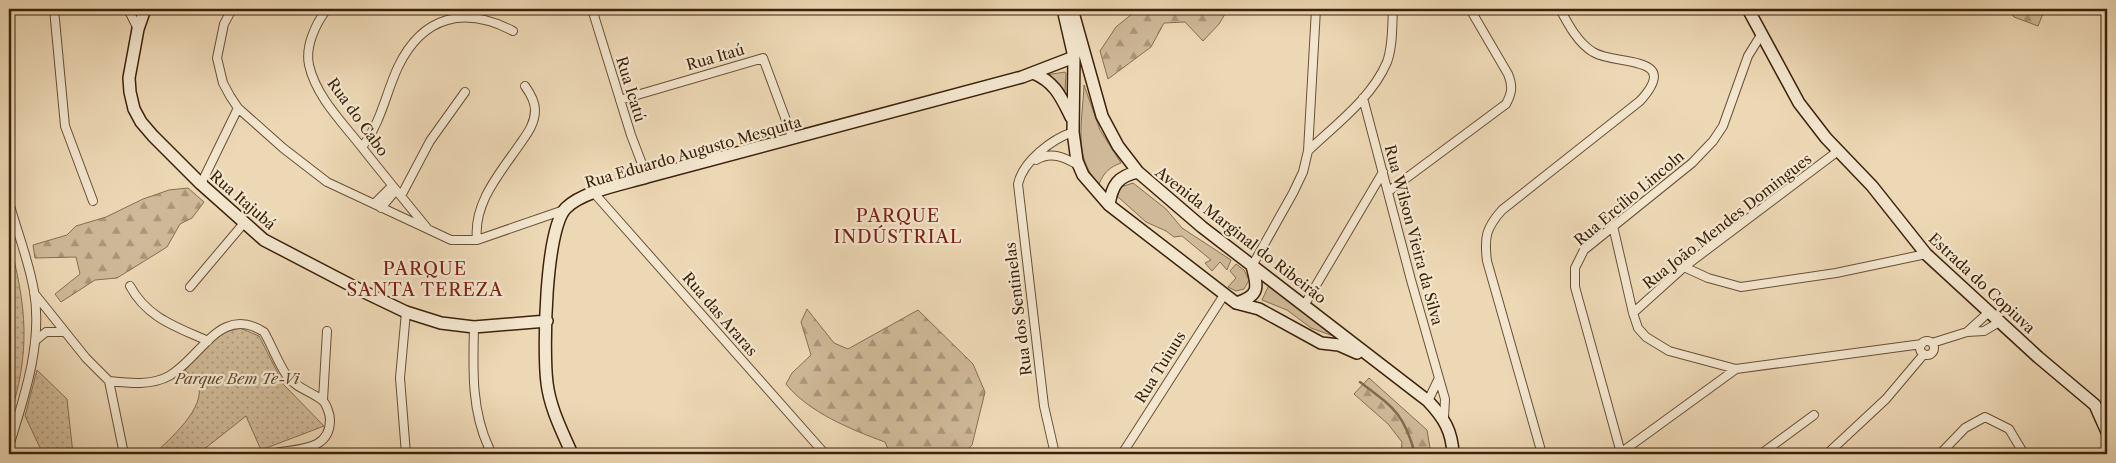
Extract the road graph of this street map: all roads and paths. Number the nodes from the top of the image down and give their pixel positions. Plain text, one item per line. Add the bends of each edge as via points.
1 (54, 9) edge
2 (128, 9) edge
3 (145, 9) edge
4 (232, 9) edge
5 (327, 9) edge
6 (592, 9) edge
7 (1063, 9) edge
8 (1072, 9) edge
9 (1316, 9) edge
10 (1393, 9) edge
11 (1470, 9) edge
12 (1560, 9) edge
13 (1748, 9) edge
14 (138, 29) junction
15 (513, 30) dead end
16 (1762, 35) junction
17 (1074, 57) junction
18 (1033, 73) junction
19 (525, 86) dead end
20 (465, 92) dead end
21 (1363, 98) junction
22 (620, 100) junction
23 (238, 108) junction
24 (1072, 126) junction
25 (792, 139) junction
26 (362, 147) junction
27 (1308, 151) junction
28 (1838, 151) junction
29 (1030, 164) junction
30 (1079, 165) junction
31 (1138, 172) junction
32 (1383, 172) junction
33 (647, 177) junction
34 (201, 184) junction
35 (396, 191) junction
36 (1389, 191) junction
37 (594, 193) junction
38 (93, 201) dead end
39 (9, 202) edge
40 (1109, 205) junction
41 (378, 206) junction
42 (564, 210) junction
43 (244, 223) junction
44 (1613, 226) junction
45 (428, 230) junction
46 (477, 240) junction
47 (1926, 254) junction
48 (1252, 266) junction
49 (1684, 268) junction
50 (130, 286) dead end
51 (190, 287) dead end
52 (34, 292) junction
53 (1224, 295) junction
54 (1236, 304) junction
55 (1305, 304) junction
56 (1990, 311) junction
57 (406, 312) junction
58 (1633, 313) junction
59 (547, 321) junction
60 (2000, 321) junction
61 (474, 327) junction
62 (327, 331) dead end
63 (65, 332) junction
64 (1967, 332) junction
65 (35, 341) junction
66 (208, 341) junction
67 (1932, 343) junction
68 (1922, 344) junction
69 (1924, 354) junction
70 (1370, 359) junction
71 (1736, 370) junction
72 (1438, 380) junction
73 (109, 381) junction
74 (323, 400) junction
75 (1428, 401) junction
76 (1814, 415) dead end
77 (1444, 418) junction
78 (2107, 432) edge
79 (1951, 443) junction
80 (9, 446) edge
81 (489, 448) dead end
82 (1620, 453) edge
83 (124, 454) edge
84 (271, 454) edge
85 (406, 454) edge
86 (572, 454) edge
87 (825, 454) edge
88 (1055, 454) edge
89 (1122, 454) edge
90 (1453, 454) edge
91 (1542, 454) edge
92 (1761, 454) edge
93 (1827, 454) edge
94 (1940, 454) edge
95 (1948, 454) edge
96 (2024, 454) edge

1 - 38 street via 65,126
2 - 14 street
3 - 14 main road, Rua Itajubá
4 - 23 street via 224,24 217,58 223,83
5 - 26 street, Rua do Cabo via 308,48 309,64 330,107
6 - 22 street, Rua Icatú
7 - 17 main road, Avenida Marginal do Ribeirão
8 - 31 main road, Avenida Marginal do Ribeirão via 1102,116 1118,146
9 - 27 street
10 - 21 street via 1387,62
11 - 36 street via 1508,74 1512,94 1506,104
12 - 91 street via 1591,52 1611,59 1643,63 1649,67 1653,83 1640,101 1502,210 1487,230 1486,261
13 - 16 main road, Estrada do Copiuva
14 - 34 main road, Rua Itajubá via 129,78 134,109 153,136
15 - 26 street via 492,20 467,16 451,18 428,28 399,65 382,114
16 - 28 main road, Estrada do Copiuva via 1799,102
16 - 44 street, Rua Ercílio Lincoln via 1748,56 1723,126 1713,141 1692,163
17 - 18 main road, Rua Eduardo Augusto Mesquita
17 - 24 main road, Avenida Marginal do Ribeirão
18 - 24 main road via 1054,86
18 - 25 main road, Rua Eduardo Augusto Mesquita
19 - 46 street via 536,108 535,117 478,211
20 - 35 street
21 - 27 street
21 - 32 street, Rua Wilson Vieira da Silva
22 - 25 street, Rua Itaú via 763,58
22 - 33 street, Rua Icatú
23 - 34 street
23 - 41 street via 312,172
24 - 29 street, Rua dos Sentinelas
24 - 30 main road, Avenida Marginal do Ribeirão
25 - 33 main road, Rua Eduardo Augusto Mesquita
26 - 35 street, Rua do Cabo
27 - 48 street via 1293,193
28 - 47 main road, Estrada do Copiuva via 1872,186
28 - 49 street, Rua João Mendes Domingues
29 - 30 street via 1049,154
29 - 88 street, Rua dos Sentinelas via 1019,178 1019,197 1044,406
30 - 40 main road, Avenida Marginal do Ribeirão via 1090,184
31 - 40 main road via 1126,174 1116,181
31 - 48 main road, Avenida Marginal do Ribeirão
32 - 36 street, Rua Wilson Vieira da Silva
32 - 55 street
33 - 37 main road, Rua Eduardo Augusto Mesquita
34 - 43 main road, Rua Itajubá
35 - 41 street
35 - 45 street, Rua do Cabo
36 - 72 street, Rua Wilson Vieira da Silva
37 - 42 main road, Rua Eduardo Augusto Mesquita via 573,202
37 - 87 street, Rua das Araras
39 - 52 street
40 - 53 main road, Avenida Marginal do Ribeirão
41 - 45 street
42 - 46 street
42 - 59 main road via 549,259
43 - 51 street
43 - 57 main road, Rua Itajubá via 264,240 294,257
44 - 58 street
44 - 82 street, Rua Ercílio Lincoln via 1584,250 1575,268 1575,287
45 - 46 street via 451,240
47 - 49 street via 1836,274 1741,287
47 - 56 main road, Estrada do Copiuva
48 - 54 main road via 1257,283 1255,293
48 - 55 main road, Avenida Marginal do Ribeirão
49 - 58 street, Rua João Mendes Domingues
50 - 66 street via 136,299 154,315
52 - 63 street
52 - 65 street
53 - 54 main road, Avenida Marginal do Ribeirão
53 - 89 street, Rua Tuiuus
54 - 70 main road, Avenida Marginal do Ribeirão via 1259,309 1321,343 1339,345
55 - 70 main road, Avenida Marginal do Ribeirão
56 - 60 main road, Estrada do Copiuva
56 - 64 street
57 - 61 main road, Rua Itajubá via 440,323
57 - 85 street via 400,378
58 - 71 street via 1638,328 1657,345
59 - 61 main road, Rua Itajubá
59 - 86 main road via 547,383 552,408
60 - 64 street via 1984,331
60 - 78 main road, Estrada do Copiuva via 2095,405
61 - 81 street via 475,400 482,434
62 - 74 street
63 - 65 street via 46,332
63 - 73 street
64 - 67 street
65 - 80 street via 29,378
66 - 73 street via 187,364 168,377 145,383
66 - 74 street via 228,326 244,324 257,327 264,332 287,376 304,391
67 - 68 street
67 - 69 street via 1934,351
68 - 69 street
68 - 71 street
69 - 93 street via 1886,399
70 - 75 main road, Avenida Marginal do Ribeirão
71 - 82 street
72 - 75 street
72 - 77 street, Rua Wilson Vieira da Silva via 1445,399
73 - 83 street
74 - 84 street via 330,416 330,428 324,440 312,448
75 - 77 main road, Avenida Marginal do Ribeirão
76 - 92 street
77 - 90 main road, Avenida Marginal do Ribeirão via 1451,434
79 - 94 street
79 - 95 street
79 - 96 street via 1965,428 1985,417 2009,428

